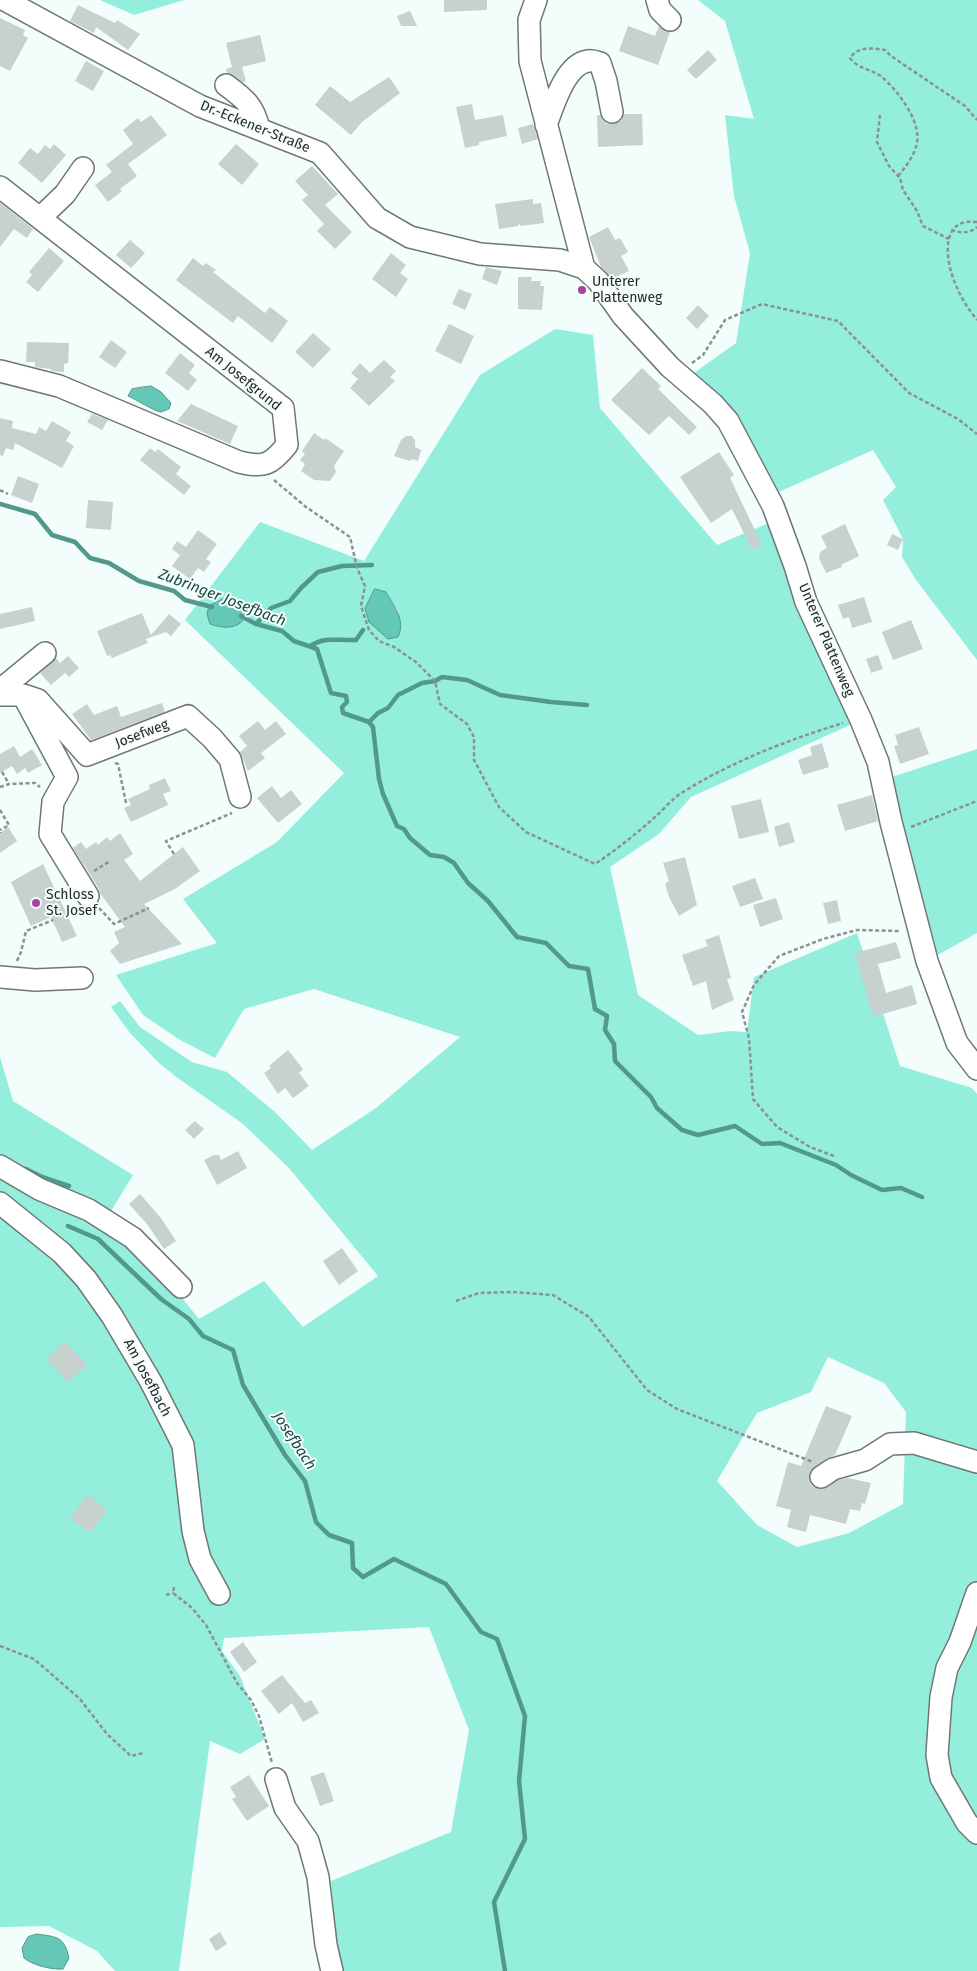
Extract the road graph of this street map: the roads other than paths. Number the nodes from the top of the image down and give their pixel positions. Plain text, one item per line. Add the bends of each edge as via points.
1 (5, 0) edge
2 (536, 0) edge
3 (657, 0) edge
4 (670, 20) dead end
5 (226, 85) dead end
6 (612, 112) dead end
7 (546, 126) junction
8 (259, 129) junction
9 (83, 168) dead end
10 (0, 187) edge
11 (40, 218) junction
12 (584, 268) junction
13 (0, 371) edge
14 (45, 653) dead end
15 (0, 690) edge
16 (0, 695) edge
17 (23, 695) junction
18 (240, 797) road end
19 (88, 896) road end
20 (5, 977) edge
21 (82, 978) dead end
22 (977, 1069) edge
23 (0, 1166) edge
24 (0, 1203) edge
25 (181, 1287) dead end
26 (976, 1461) edge
27 (827, 1473) road end
28 (977, 1592) edge
29 (219, 1594) dead end
30 (276, 1779) road end
31 (977, 1833) edge
32 (332, 1971) edge

1 - 8 street, Dr.-Eckener-Straße via 200,106
2 - 7 street, Unterer Plattenweg via 529,20 530,61
3 - 4 street via 660,10
5 - 8 street via 247,100
6 - 7 street via 600,63 589,61 578,65 565,79
7 - 12 street, Unterer Plattenweg
8 - 12 street, Dr.-Eckener-Straße via 320,153 377,218 410,237 480,254 560,260
9 - 11 street via 65,194
10 - 11 street, Am Josefgrund
11 - 13 street, Am Josefgrund via 283,408 287,445 276,459 257,466 230,458 59,386
12 - 22 street, Unterer Plattenweg via 598,281 623,316 728,421 773,506 806,602 878,762 927,961 957,1043
14 - 15 street
16 - 17 street, Josefweg
17 - 18 street, Josefweg via 38,700 87,755 188,716 230,759
17 - 19 street via 66,777 54,800 50,834
20 - 21 street via 34,980
23 - 25 street via 39,1189 89,1210 133,1238
24 - 29 street, Am Josefbach via 62,1254 86,1279 151,1382 183,1445 193,1531 200,1559
26 - 27 street via 914,1443 890,1444 865,1460
28 - 31 street via 960,1642 947,1668 941,1697 937,1755 941,1778 967,1823
30 - 32 street via 285,1808 308,1841 318,1878

